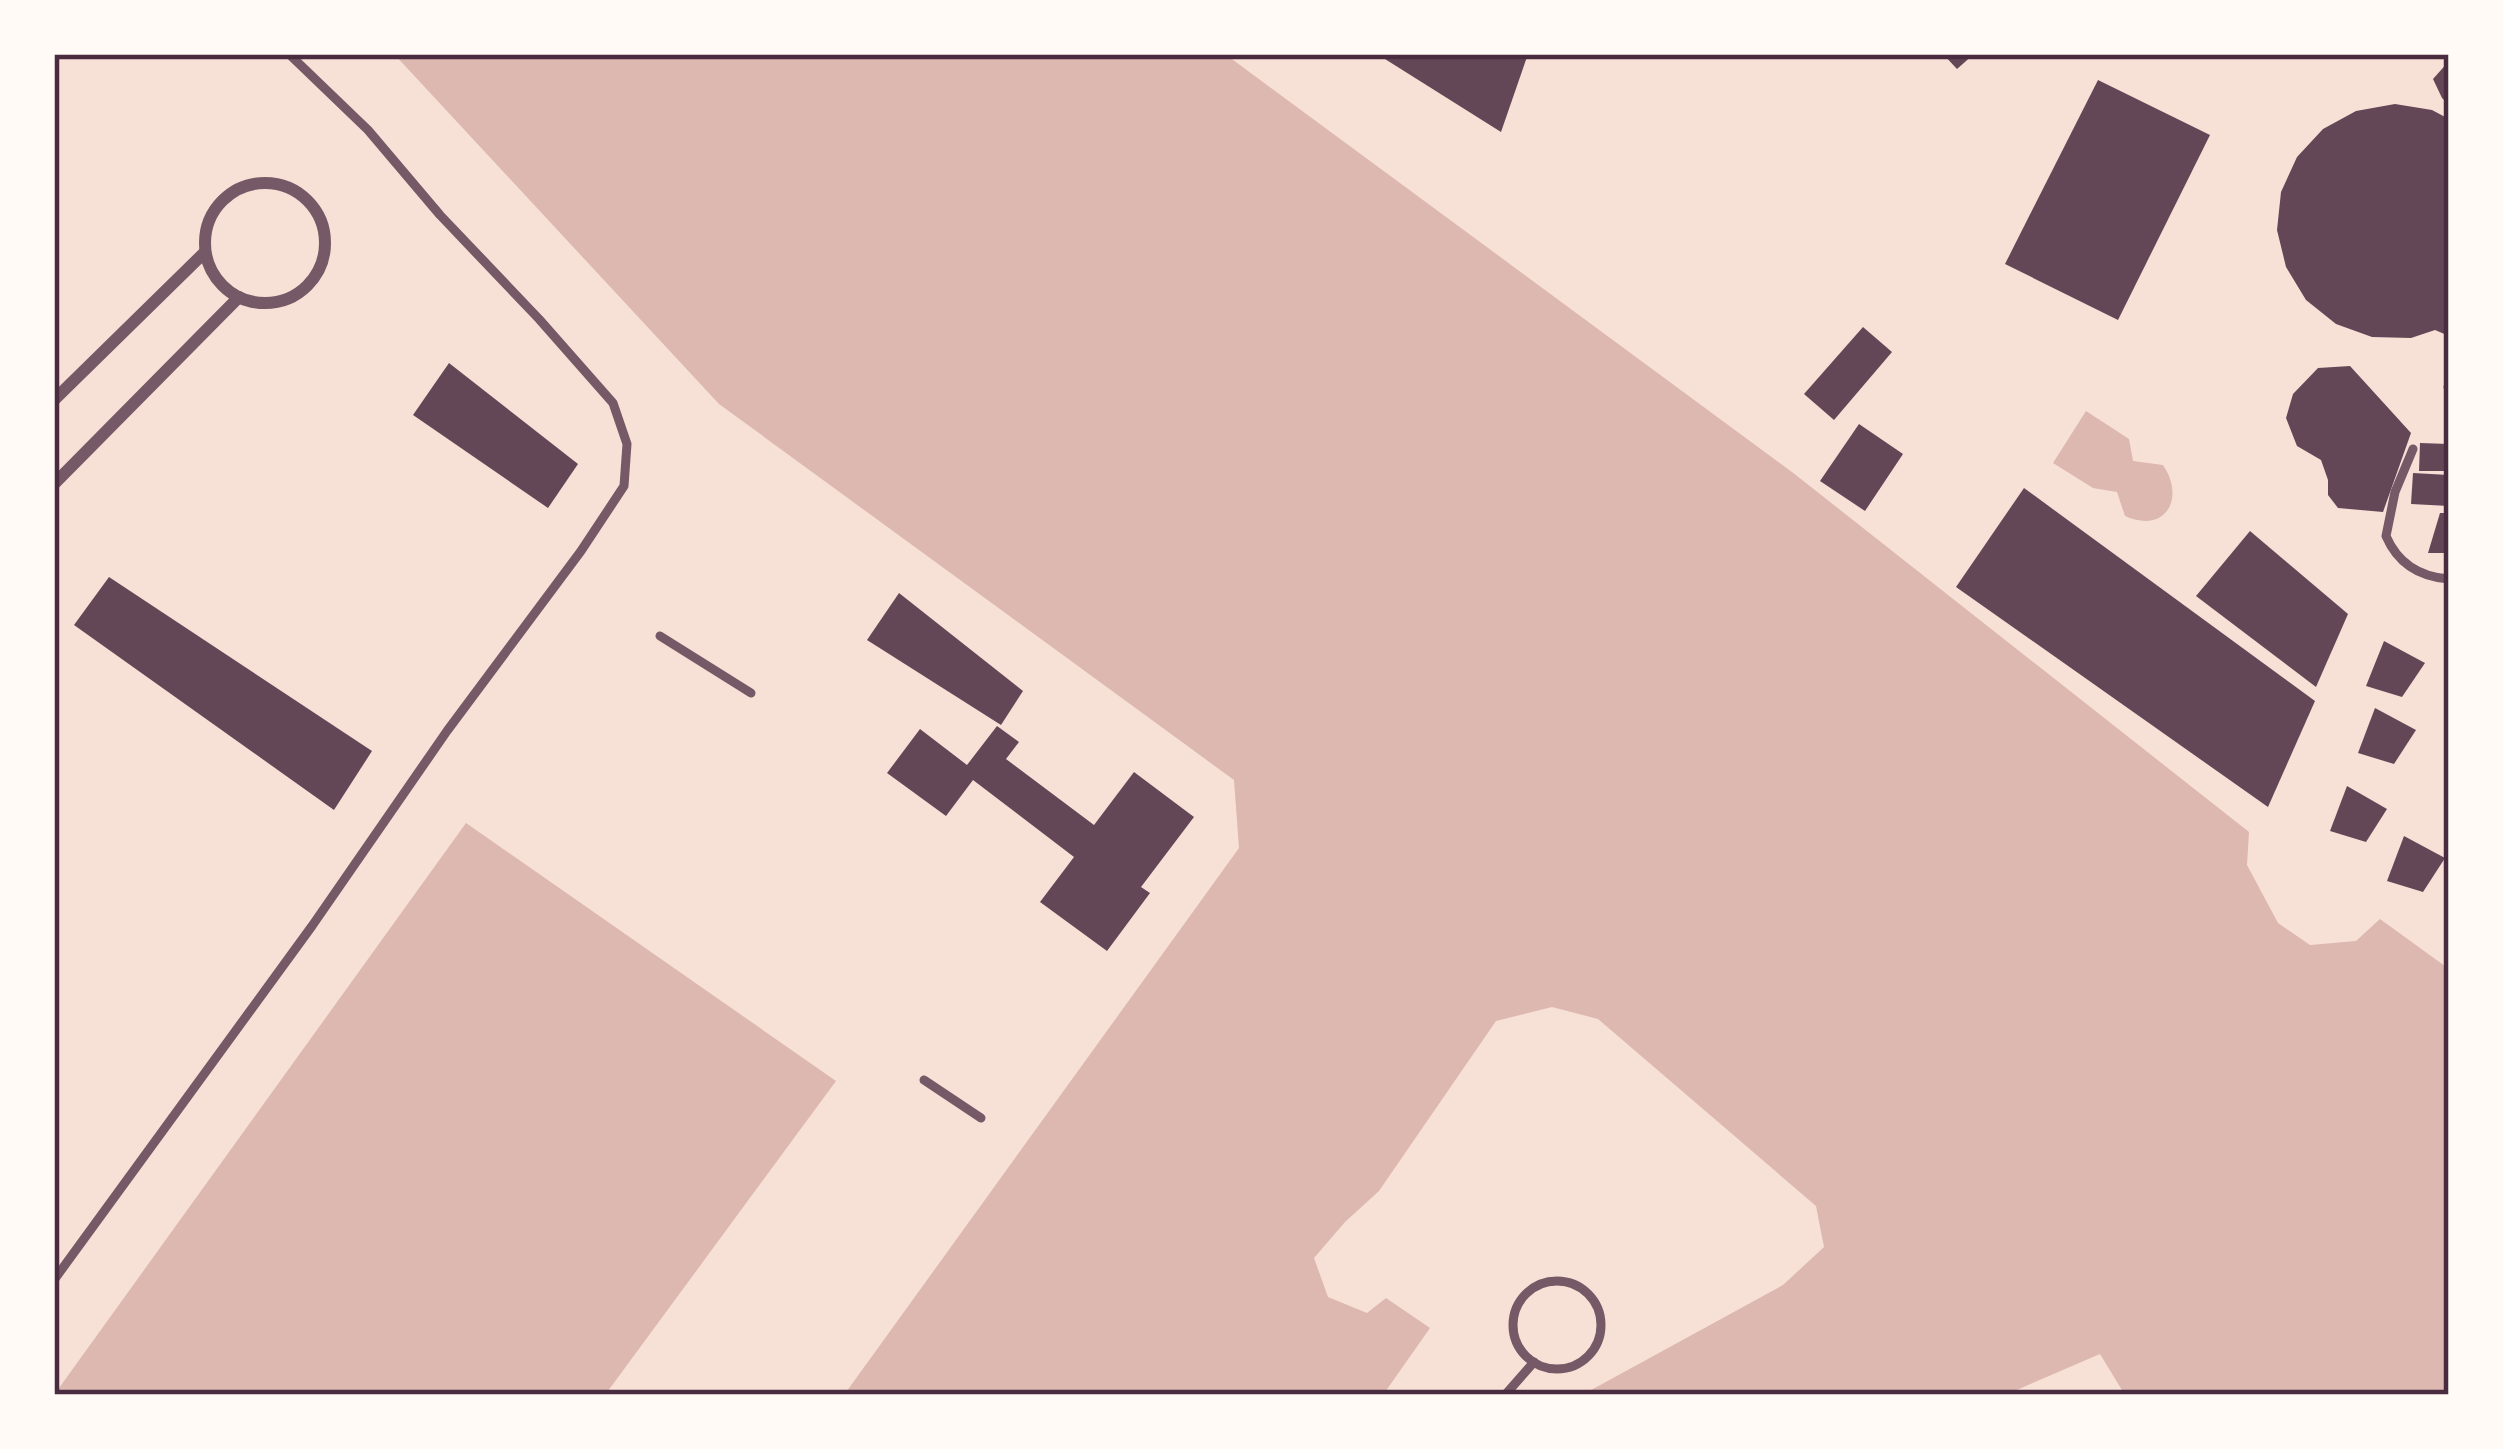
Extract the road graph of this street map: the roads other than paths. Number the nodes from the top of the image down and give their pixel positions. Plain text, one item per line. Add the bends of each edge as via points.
1 (289, 54) edge
2 (205, 252) junction
3 (238, 297) junction
4 (54, 400) edge
5 (2413, 449) dead end
6 (54, 484) edge
7 (2449, 579) edge
8 (660, 636) dead end
9 (751, 693) dead end
10 (924, 1080) dead end
11 (981, 1118) dead end
12 (54, 1280) edge
13 (1534, 1362) junction
14 (1505, 1395) edge

1 - 12 lane via 368,130 613,404 627,444 624,487
2 - 3 street via 222,286
2 - 3 street via 212,214 242,187 281,184 314,206 325,244 311,281 278,302
2 - 4 street
3 - 6 street
5 - 7 lane via 2386,536 2416,572
8 - 9 lane
10 - 11 lane
13 - 13 lane via 1562,1369 1589,1356 1602,1329 1584,1289 1544,1283 1521,1300 1516,1341
13 - 14 lane

